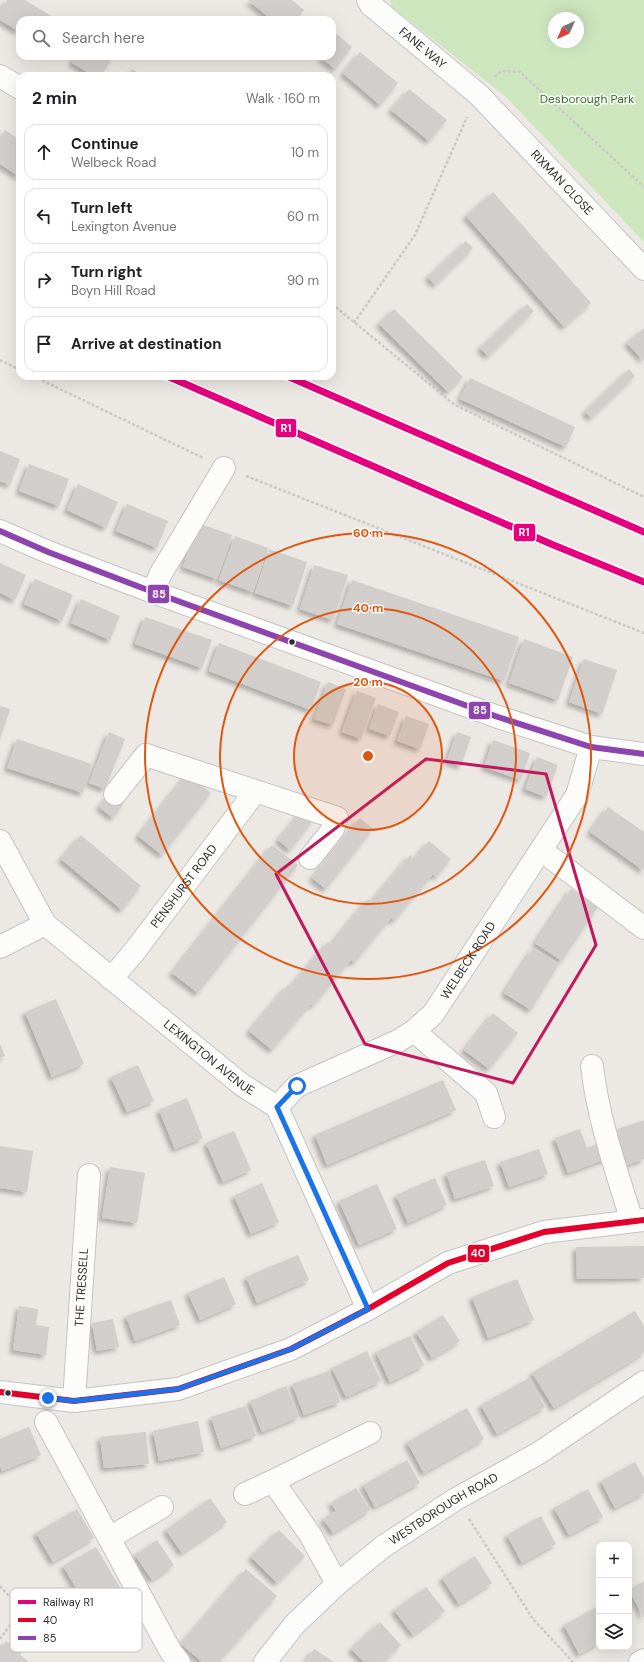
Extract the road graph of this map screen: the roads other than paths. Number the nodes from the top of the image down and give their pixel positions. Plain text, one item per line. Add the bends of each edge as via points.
1 (368, 0) edge
2 (0, 76) edge
3 (16, 86) edge
4 (479, 95) joint
5 (644, 269) edge
6 (224, 468) road end
7 (0, 531) edge
8 (153, 592) junction
9 (591, 747) junction
10 (644, 754) edge
11 (255, 792) junction
12 (115, 794) dead end
13 (0, 841) edge
14 (541, 850) junction
15 (310, 858) dead end
16 (45, 924) junction
17 (644, 928) edge
18 (0, 947) edge
19 (111, 979) junction
20 (414, 1031) junction
21 (592, 1066) dead end
22 (277, 1107) junction
23 (494, 1117) dead end
24 (89, 1175) dead end
25 (638, 1220) edge
26 (368, 1309) junction
27 (644, 1382) edge
28 (0, 1392) edge
29 (74, 1401) junction
30 (46, 1422) dead end
31 (370, 1433) dead end
32 (273, 1482) junction
33 (244, 1494) dead end
34 (162, 1507) dead end
35 (109, 1538) junction
36 (337, 1584) junction
37 (136, 1588) edge
38 (142, 1599) edge
39 (644, 1660) edge
40 (179, 1662) edge
41 (265, 1662) edge
42 (640, 1662) edge

1 - 4 street, FANE WAY
2 - 3 street
4 - 5 street, RIXMAN CLOSE
6 - 8 street via 160,575
7 - 8 street
8 - 9 street via 498,717
9 - 10 street
9 - 14 street, WELBECK ROAD via 577,795
11 - 12 street via 146,755
11 - 15 street via 337,818 333,829
11 - 19 street, PENSHURST ROAD
13 - 16 street, LEXINGTON AVENUE
14 - 17 street
14 - 20 street, WELBECK ROAD via 433,1014
16 - 18 street
16 - 19 street, LEXINGTON AVENUE
19 - 22 street, LEXINGTON AVENUE via 242,1085
20 - 22 street, WELBECK ROAD via 398,1041 297,1086
20 - 23 street via 486,1093
21 - 25 street via 602,1121
22 - 26 street
24 - 29 street, THE TRESSELL
25 - 26 street via 544,1232 448,1263
26 - 29 street via 291,1349 178,1389
27 - 36 street, WESTBOROUGH ROAD via 539,1453 456,1499 384,1546
28 - 29 street
30 - 35 street
31 - 32 street
32 - 33 street
32 - 36 street via 311,1536
34 - 35 street
35 - 37 street
36 - 41 street, WESTBOROUGH ROAD via 295,1624
38 - 40 street
39 - 42 street

